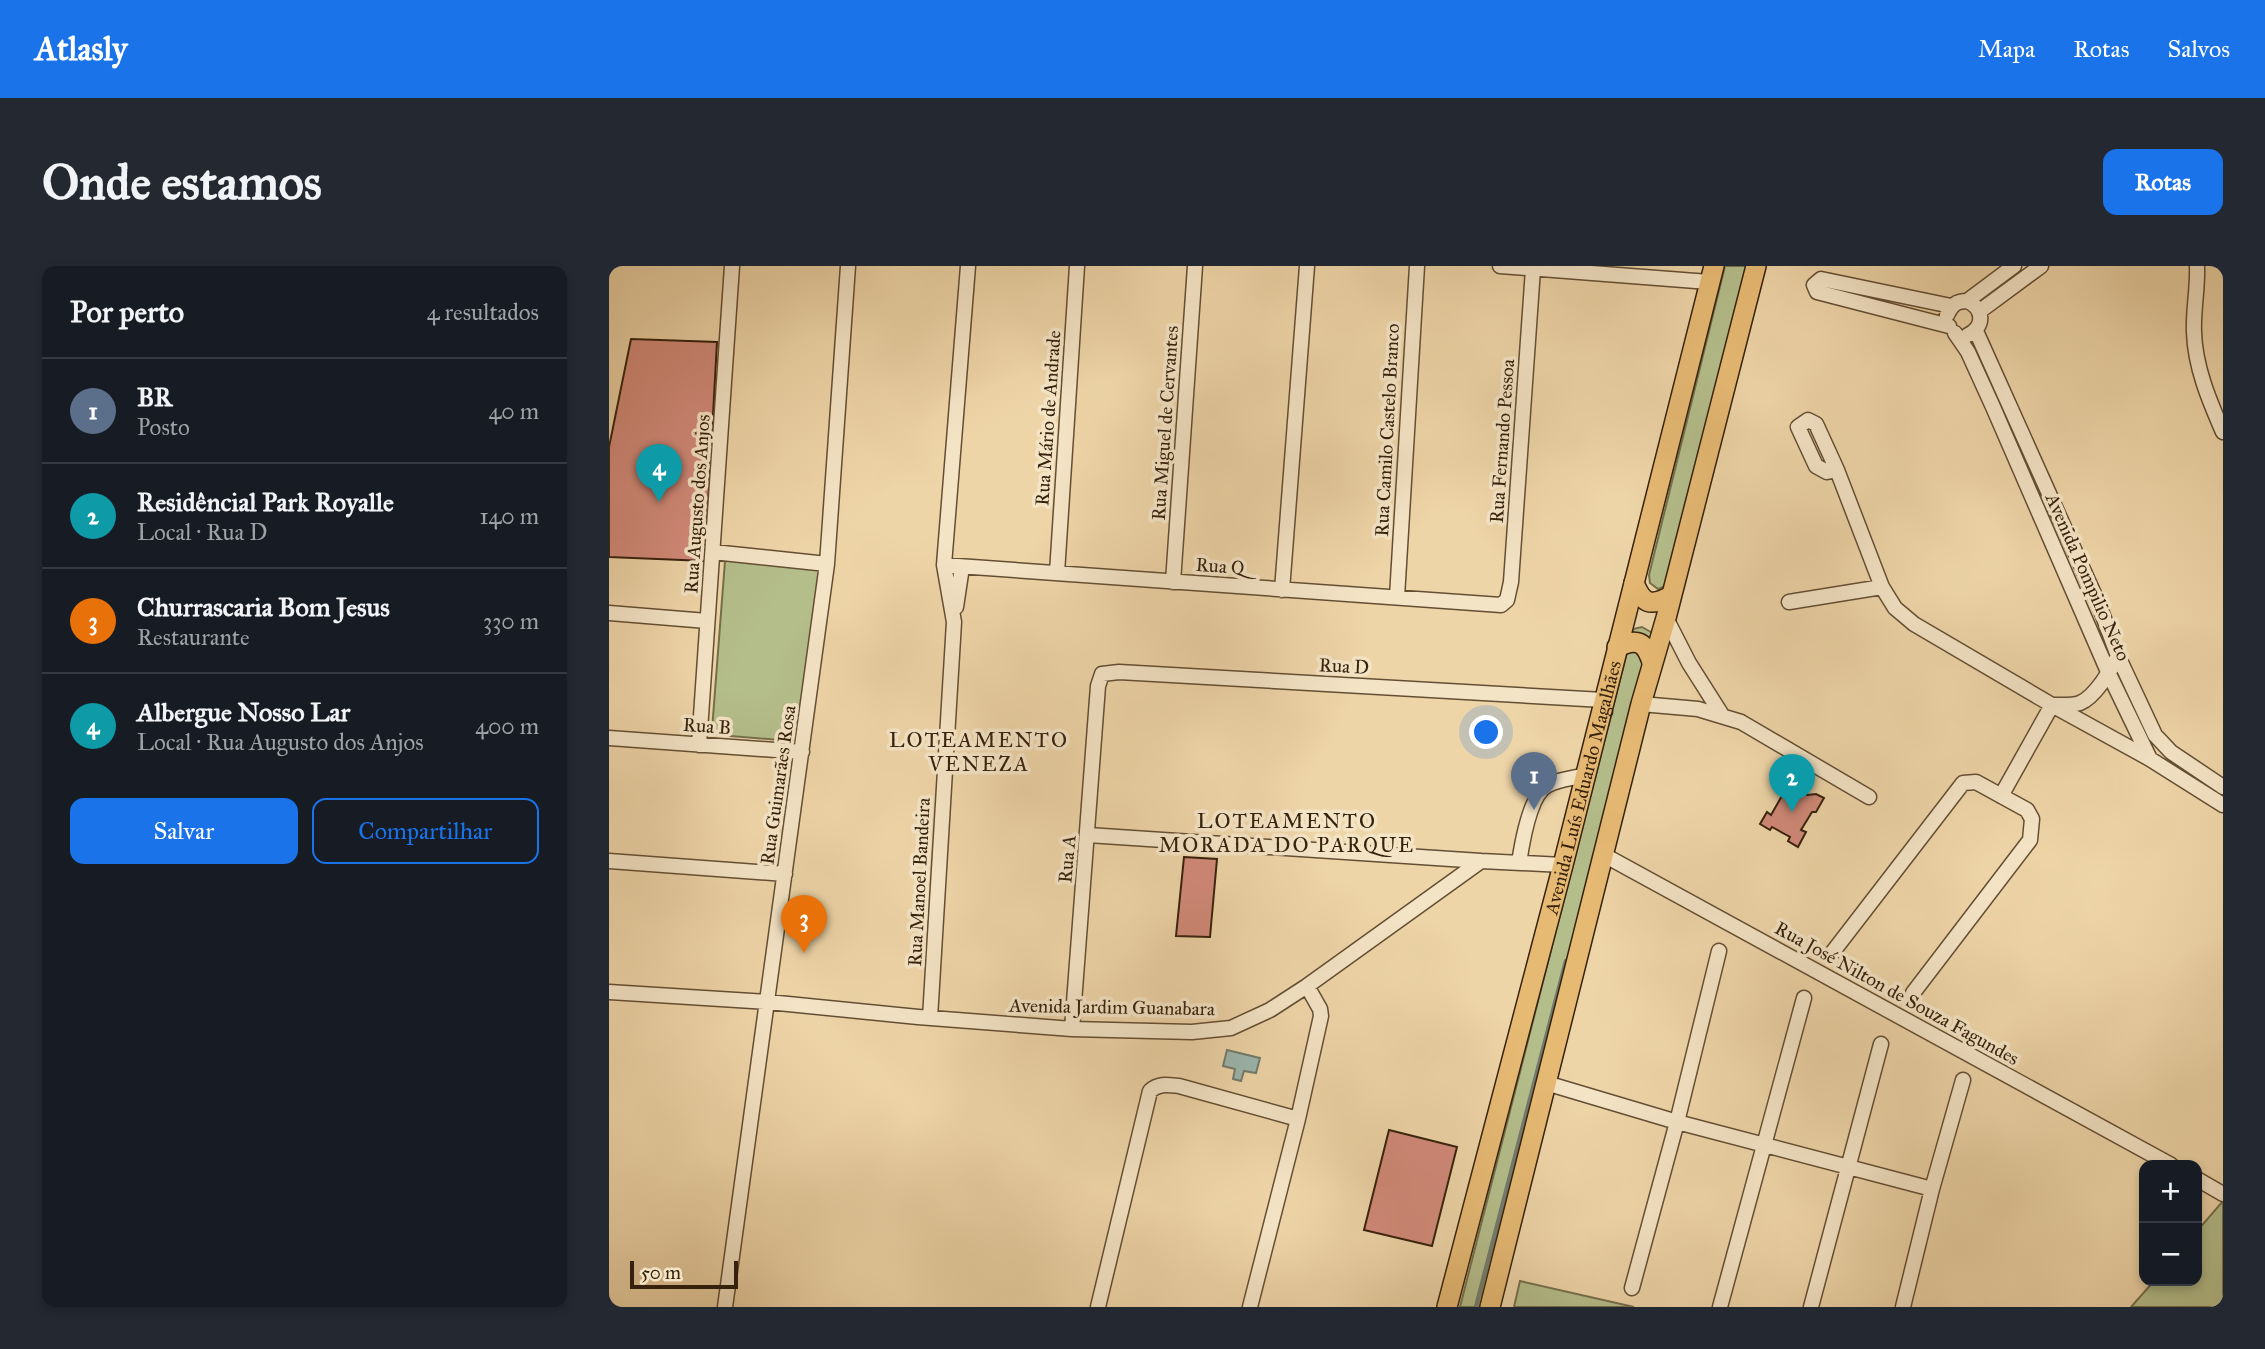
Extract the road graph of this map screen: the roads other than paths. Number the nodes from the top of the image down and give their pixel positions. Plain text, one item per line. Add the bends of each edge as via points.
1 (732, 266) edge
2 (848, 266) edge
3 (968, 266) edge
4 (1077, 266) edge
5 (1195, 266) edge
6 (1307, 266) edge
7 (1417, 266) edge
8 (1500, 266) edge
9 (1756, 266) edge
10 (2014, 266) edge
11 (2041, 266) edge
12 (2197, 266) edge
13 (1562, 268) edge
14 (1533, 269) junction
15 (1711, 274) edge
16 (1967, 300) junction
17 (1951, 306) junction
18 (1980, 311) junction
19 (1952, 329) junction
20 (1976, 331) junction
21 (2206, 394) junction
22 (2223, 403) edge
23 (2223, 432) edge
24 (1837, 470) dead end
25 (713, 552) junction
26 (827, 564) junction
27 (944, 565) junction
28 (962, 567) junction
29 (1057, 573) junction
30 (1173, 582) junction
31 (1634, 583) junction
32 (1882, 587) junction
33 (1282, 590) junction
34 (1671, 596) junction
35 (1397, 597) junction
36 (1789, 602) dead end
37 (1494, 606) joint
38 (609, 613) edge
39 (1666, 618) junction
40 (707, 621) junction
41 (954, 622) junction
42 (1617, 647) junction
43 (2118, 656) junction
44 (1652, 662) junction
45 (2109, 674) junction
46 (1097, 692) joint
47 (1603, 700) junction
48 (1641, 704) junction
49 (2052, 705) junction
50 (1722, 715) junction
51 (609, 738) edge
52 (699, 745) junction
53 (802, 752) junction
54 (2150, 758) junction
55 (1586, 775) junction
56 (2223, 787) edge
57 (2001, 796) junction
58 (1869, 797) dead end
59 (2223, 805) edge
60 (1088, 835) junction
61 (1604, 855) junction
62 (1481, 861) junction
63 (609, 862) edge
64 (1519, 863) junction
65 (1563, 865) junction
66 (785, 874) junction
67 (1719, 951) dead end
68 (1832, 953) dead end
69 (1307, 986) junction
70 (609, 992) edge
71 (1913, 993) dead end
72 (1804, 998) dead end
73 (768, 1002) junction
74 (929, 1018) junction
75 (1072, 1029) junction
76 (1881, 1044) dead end
77 (1963, 1080) dead end
78 (1546, 1083) junction
79 (1299, 1119) junction
80 (1677, 1122) junction
81 (1764, 1146) junction
82 (2162, 1160) edge
83 (1848, 1168) junction
84 (2202, 1182) edge
85 (1932, 1189) junction
86 (2223, 1194) edge
87 (1632, 1288) dead end
88 (725, 1307) edge
89 (1100, 1307) edge
90 (1250, 1307) edge
91 (1447, 1307) edge
92 (1490, 1307) edge
93 (1720, 1307) edge
94 (1811, 1307) edge
95 (1902, 1307) edge

1 - 25 street, Rua Augusto dos Anjos
2 - 26 street, Rua Guimarães Rosa
3 - 27 street, Rua Manoel Bandeira
4 - 29 street, Rua Mário de Andrade
5 - 30 street, Rua Miguel de Cervantes
6 - 33 street
7 - 35 street, Rua Camilo Castelo Branco
8 - 14 street
9 - 34 main road, Avenida Luís Eduardo Magalhães
10 - 16 street
11 - 18 street
12 - 21 street via 2194,332
13 - 14 street
13 - 15 street
14 - 37 street, Rua Fernando Pessoa via 1510,593 1501,605
15 - 31 main road, Avenida Luís Eduardo Magalhães
16 - 17 street
16 - 18 street
17 - 19 street via 1947,316
17 - 19 street via 1821,279 1814,285 1817,292
18 - 20 street
19 - 20 street via 1969,335
19 - 45 street, Avenida Pompilio Neto via 1968,352
20 - 43 street, Avenida Pompilio Neto
21 - 22 street
21 - 23 street
24 - 32 street
25 - 26 street
25 - 40 street, Rua Augusto dos Anjos
26 - 53 street, Rua Guimarães Rosa
27 - 28 street, Rua Q
27 - 41 street, Rua Manoel Bandeira
28 - 29 street, Rua Q
28 - 41 street, Rua Manoel Bandeira
29 - 30 street, Rua Q
30 - 33 street, Rua Q
31 - 34 main road via 1646,601 1660,602
31 - 42 main road, Avenida Luís Eduardo Magalhães
32 - 36 street
32 - 49 street via 1895,608 1914,624
33 - 35 street, Rua Q
34 - 39 main road, Avenida Luís Eduardo Magalhães
35 - 37 street, Rua Q
38 - 40 street
39 - 44 main road, Avenida Luís Eduardo Magalhães
39 - 50 street
40 - 52 street, Rua Augusto dos Anjos
41 - 74 street, Rua Manoel Bandeira
42 - 44 main road via 1628,642 1643,644
42 - 47 main road, Avenida Luís Eduardo Magalhães
43 - 45 street
43 - 56 street, Avenida Pompilio Neto via 2162,744
44 - 48 main road, Avenida Luís Eduardo Magalhães
45 - 49 street via 2079,704
45 - 54 street, Avenida Pompilio Neto
46 - 47 street, Rua D via 1102,674 1108,672
46 - 60 street, Rua A
47 - 55 main road, Avenida Luís Eduardo Magalhães
48 - 50 street
48 - 61 main road, Avenida Luís Eduardo Magalhães
49 - 54 street
49 - 57 street
50 - 58 street
51 - 52 street, Rua B
52 - 53 street, Rua B
53 - 66 street, Rua Guimarães Rosa
54 - 59 street
55 - 64 street via 1546,785 1536,798
55 - 65 main road, Avenida Luís Eduardo Magalhães
57 - 68 street via 1976,782 1963,783
57 - 71 street via 2027,810 2032,819 2030,840
60 - 62 street
60 - 75 street, Rua A
61 - 78 main road, Avenida Luís Eduardo Magalhães
61 - 82 street, Rua José Nilton de Souza Fagundes
62 - 64 street
62 - 69 street, Avenida Jardim Guanabara
63 - 66 street
64 - 65 street
65 - 91 main road, Avenida Luís Eduardo Magalhães
66 - 73 street, Rua Guimarães Rosa
67 - 80 street
69 - 75 street, Avenida Jardim Guanabara via 1231,1028 1192,1032
69 - 79 street via 1321,1016
70 - 73 street, Avenida Jardim Guanabara
72 - 81 street
73 - 74 street, Avenida Jardim Guanabara
73 - 88 street, Rua Guimarães Rosa
74 - 75 street, Avenida Jardim Guanabara
76 - 83 street
77 - 85 street
78 - 80 street
78 - 92 main road, Avenida Luís Eduardo Magalhães
79 - 89 street via 1179,1086 1155,1086 1150,1091
79 - 90 street
80 - 81 street
80 - 87 street
81 - 83 street
81 - 93 street
83 - 85 street
83 - 94 street
84 - 86 street
85 - 95 street

